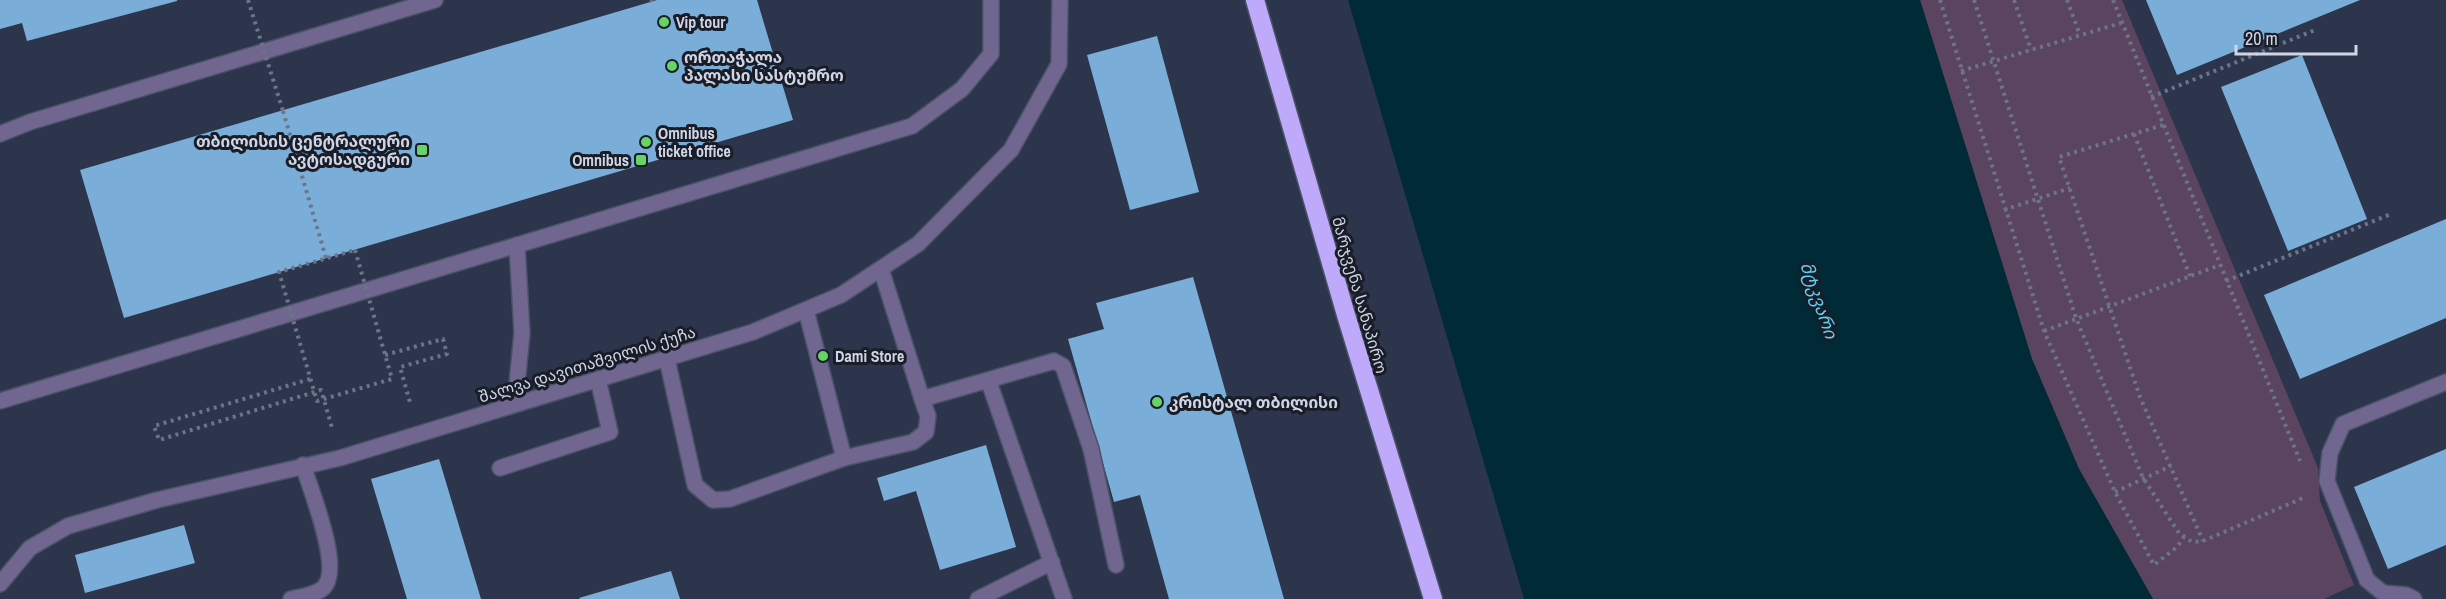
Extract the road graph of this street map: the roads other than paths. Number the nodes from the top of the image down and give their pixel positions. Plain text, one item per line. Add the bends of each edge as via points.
1 (435, 0) edge
2 (991, 0) edge
3 (1060, 0) edge
4 (1255, 0) edge
5 (0, 134) edge
6 (517, 246) junction
7 (881, 269) junction
8 (806, 310) junction
9 (667, 359) junction
10 (598, 379) junction
11 (988, 382) junction
12 (2446, 382) edge
13 (922, 399) junction
14 (0, 401) edge
15 (515, 404) junction
16 (844, 458) junction
17 (303, 465) junction
18 (500, 468) dead end
19 (1052, 562) junction
20 (1116, 565) dead end
21 (0, 583) edge
22 (2, 599) edge
23 (291, 599) edge
24 (978, 599) edge
25 (1064, 599) edge
26 (1433, 599) edge
27 (2414, 599) edge

1 - 5 street
2 - 6 street via 991,54 962,88 912,126
3 - 7 street, შალვა დავითაშვილის ქუჩა via 1059,64 1011,150 918,244
4 - 26 highway, მარჯვენა სანაპირო
6 - 14 street
6 - 15 street via 522,333
7 - 8 street, შალვა დავითაშვილის ქუჩა via 841,295
7 - 13 street
8 - 9 street, შალვა დავითაშვილის ქუჩა via 753,332
8 - 16 street
9 - 10 street, შალვა დავითაშვილის ქუჩა
9 - 16 street via 696,485 713,500 730,499
10 - 15 street, შალვა დავითაშვილის ქუჩა
10 - 18 street via 610,432
11 - 13 street
11 - 19 street
11 - 20 street via 1053,361 1063,366 1091,449
12 - 27 street via 2343,424 2330,453 2327,481 2367,580 2383,593
13 - 16 street via 928,416 926,432 913,442
15 - 17 street, შალვა დავითაშვილის ქუჩა via 340,458
17 - 21 street, შალვა დავითაშვილის ქუჩა via 68,526 30,548
17 - 23 street via 330,556 331,576 323,588
19 - 24 street
19 - 25 street
21 - 22 street, შალვა დავითაშვილის ქუჩა

